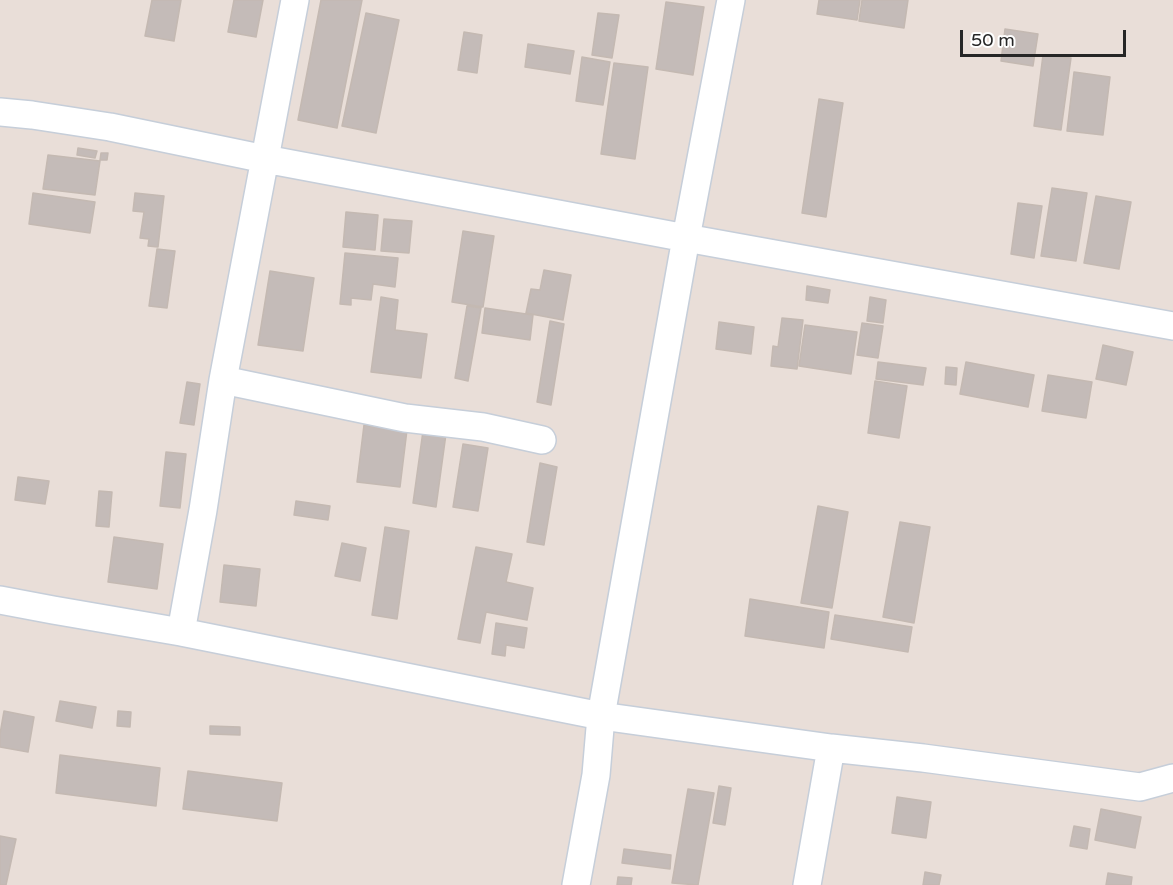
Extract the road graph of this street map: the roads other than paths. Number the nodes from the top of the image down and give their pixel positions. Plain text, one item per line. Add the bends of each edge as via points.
1 (295, 0) edge
2 (732, 0) edge
3 (0, 112) edge
4 (265, 159) junction
5 (686, 238) junction
6 (1173, 326) edge
7 (223, 380) junction
8 (542, 440) dead end
9 (0, 600) edge
10 (181, 632) junction
11 (601, 716) junction
12 (831, 748) junction
13 (1173, 778) edge
14 (576, 885) edge
15 (807, 885) edge

1 - 4 street
2 - 5 street
3 - 4 street via 110,127
4 - 5 street
4 - 7 street
5 - 6 street
5 - 11 street
7 - 8 street via 405,418 483,427
7 - 10 street
9 - 10 street
10 - 11 street
11 - 12 street
11 - 14 street via 596,775
12 - 13 street via 1140,787
12 - 15 street

